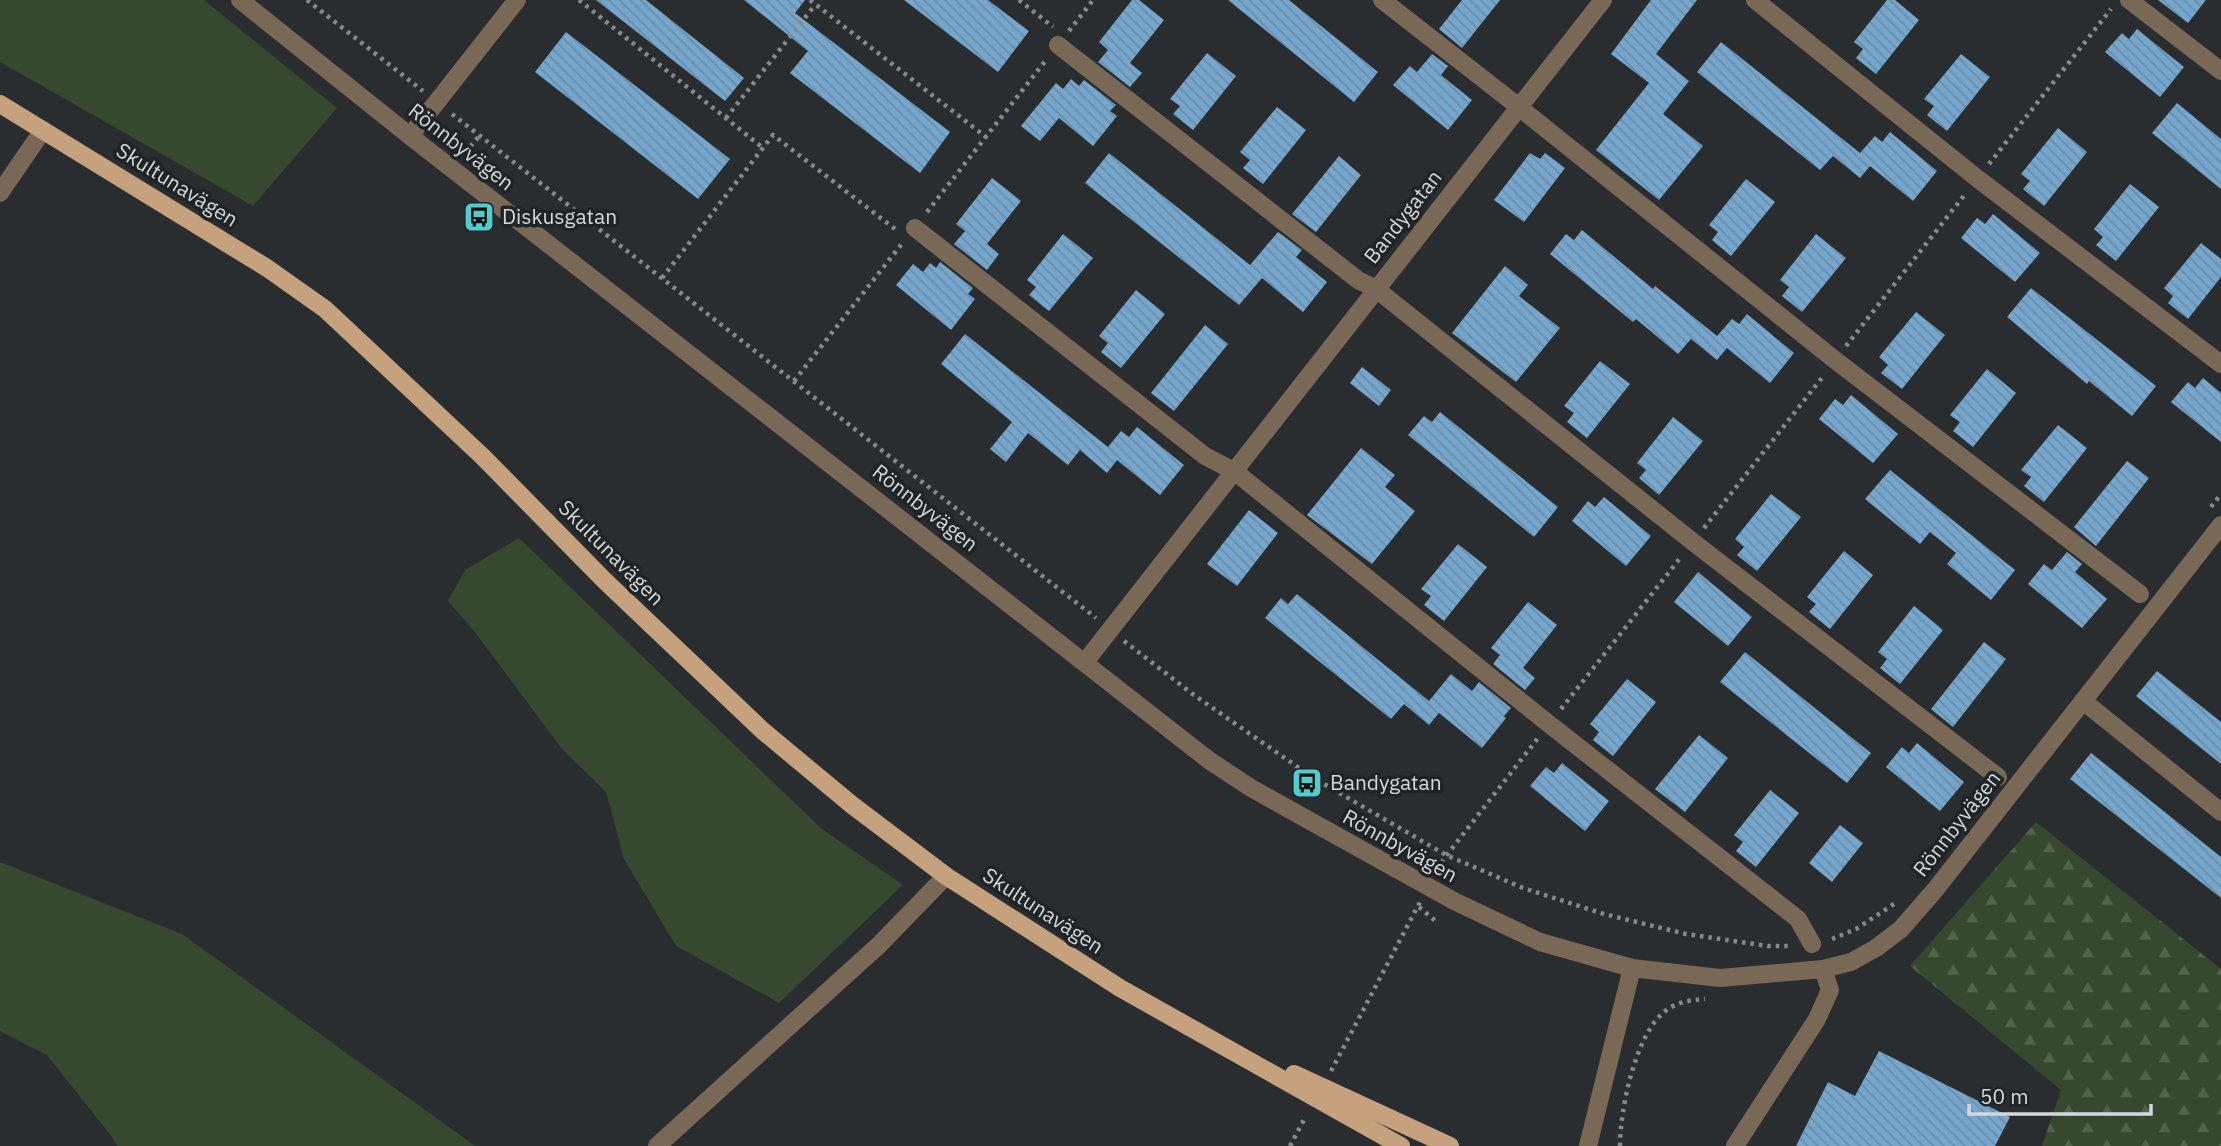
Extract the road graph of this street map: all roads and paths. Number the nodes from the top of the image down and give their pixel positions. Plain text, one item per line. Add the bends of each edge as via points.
1 (240, 0) edge
2 (307, 0) edge
3 (517, 0) edge
4 (579, 0) edge
5 (810, 0) edge
6 (1019, 0) edge
7 (1093, 0) edge
8 (1382, 0) edge
9 (1603, 0) edge
10 (1755, 0) edge
11 (2118, 0) edge
12 (2129, 0) edge
13 (815, 5) junction
14 (1061, 40) junction
15 (2221, 71) edge
16 (437, 102) junction
17 (0, 104) edge
18 (1518, 107) junction
19 (726, 118) junction
20 (43, 130) junction
21 (410, 136) junction
22 (986, 137) junction
23 (762, 148) junction
24 (1978, 179) junction
25 (0, 193) edge
26 (911, 233) junction
27 (662, 278) junction
28 (1376, 289) junction
29 (1835, 360) junction
30 (2221, 364) edge
31 (1234, 471) junction
32 (2221, 525) edge
33 (1693, 542) junction
34 (2140, 594) dead end
35 (1085, 662) junction
36 (2083, 701) junction
37 (1549, 724) junction
38 (1998, 777) dead end
39 (2221, 812) edge
40 (1446, 855) junction
41 (946, 876) junction
42 (1427, 886) junction
43 (1898, 902) dead end
44 (1418, 907) junction
45 (1438, 923) dead end
46 (1812, 944) junction
47 (1632, 968) junction
48 (1823, 969) junction
49 (1713, 998) dead end
50 (1195, 1030) junction
51 (1329, 1074) dead end
52 (1308, 1113) dead end
53 (657, 1146) edge
54 (1290, 1146) edge
55 (1401, 1146) edge
56 (1450, 1146) edge
57 (1588, 1146) edge
58 (1620, 1146) edge
59 (1735, 1146) edge

1 - 21 street, Rönnbyvägen
2 - 16 path
3 - 16 street
4 - 19 path
5 - 13 path
6 - 14 path
7 - 14 path
8 - 18 street
9 - 18 street, Bandygatan
10 - 24 street
11 - 24 path
12 - 15 street
13 - 19 path
13 - 22 path
14 - 22 path
14 - 28 street via 1358,280
16 - 21 street
16 - 27 path
17 - 20 main road, Skultunavägen
18 - 28 street, Bandygatan
18 - 29 street
19 - 23 path
20 - 25 street
20 - 41 main road, Skultunavägen via 256,261 325,309 763,732
21 - 35 street, Rönnbyvägen
22 - 26 path
23 - 26 path via 773,135
23 - 27 path
24 - 29 path
24 - 30 street
26 - 27 path via 794,381
26 - 31 street via 1205,456
28 - 31 street, Bandygatan
28 - 33 street
29 - 33 path
29 - 34 street
31 - 35 street, Bandygatan
31 - 37 street
32 - 36 street, Rönnbyvägen
33 - 37 path
33 - 38 street
35 - 42 street, Rönnbyvägen via 1251,788
36 - 39 street
36 - 48 street, Rönnbyvägen via 1901,929 1851,962
37 - 40 path
37 - 46 street via 1798,919
40 - 42 path
40 - 46 path via 1524,888 1686,934 1768,946
41 - 50 main road, Skultunavägen via 1120,988
41 - 53 street via 879,945
42 - 44 path
42 - 47 street, Rönnbyvägen via 1540,942
43 - 46 path via 1856,929
44 - 45 path
44 - 51 path
47 - 48 street, Rönnbyvägen via 1720,978
47 - 57 street
48 - 59 street via 1830,990 1817,1019
49 - 58 path via 1683,1002 1654,1022 1634,1065 1623,1108
50 - 55 main road, Skultunavägen
50 - 56 main road, Skultunavägen
52 - 54 path

